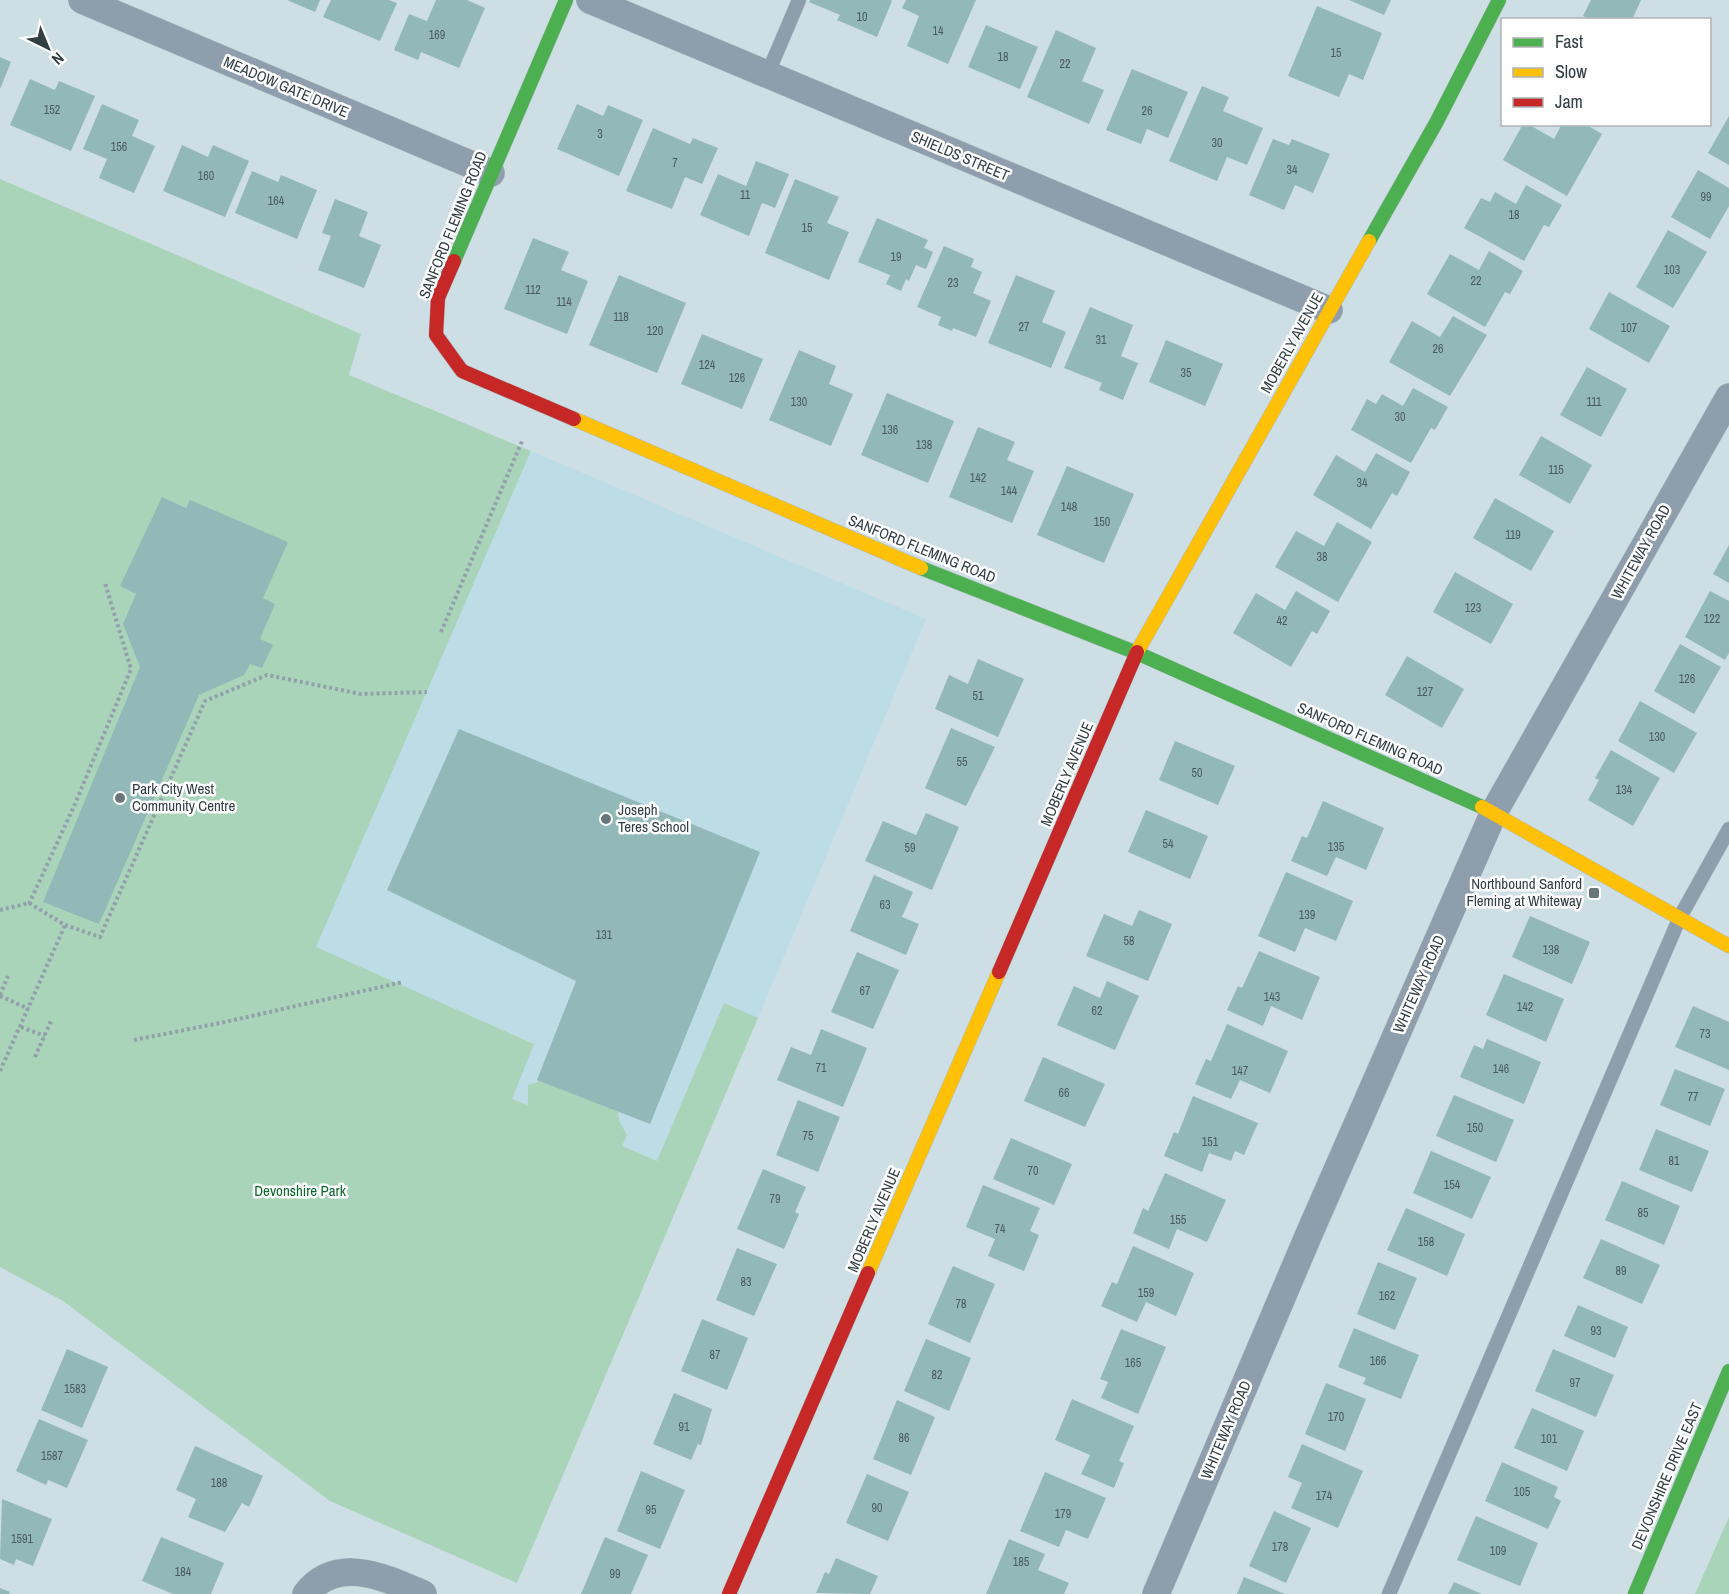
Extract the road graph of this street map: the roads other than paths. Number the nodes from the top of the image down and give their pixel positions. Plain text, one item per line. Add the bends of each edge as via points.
1 (82, 0) edge
2 (566, 0) edge
3 (590, 0) edge
4 (799, 0) edge
5 (1499, 0) edge
6 (767, 75) junction
7 (491, 173) junction
8 (1329, 310) junction
9 (1729, 397) edge
10 (1137, 653) junction
11 (1494, 812) junction
12 (1729, 829) edge
13 (1680, 917) junction
14 (1729, 946) edge
15 (1729, 1371) edge
16 (306, 1594) edge
17 (423, 1594) edge
18 (729, 1594) edge
19 (1156, 1594) edge
20 (1389, 1594) edge
21 (1635, 1594) edge

1 - 7 street, MEADOW GATE DRIVE
2 - 7 street, SANFORD FLEMING ROAD
3 - 6 street, SHIELDS STREET
4 - 6 lane
5 - 8 street, MOBERLY AVENUE via 1436,123
6 - 8 street, SHIELDS STREET
7 - 10 street, SANFORD FLEMING ROAD via 438,298 436,335 462,371 912,564
8 - 10 street, MOBERLY AVENUE
9 - 11 street, WHITEWAY ROAD
10 - 11 street, SANFORD FLEMING ROAD
10 - 18 street, MOBERLY AVENUE
11 - 13 street, SANFORD FLEMING ROAD
11 - 19 street, WHITEWAY ROAD
12 - 13 lane
13 - 14 street, SANFORD FLEMING ROAD
13 - 20 lane
15 - 21 street, DEVONSHIRE DRIVE EAST
16 - 17 street via 312,1586 335,1574 360,1571

